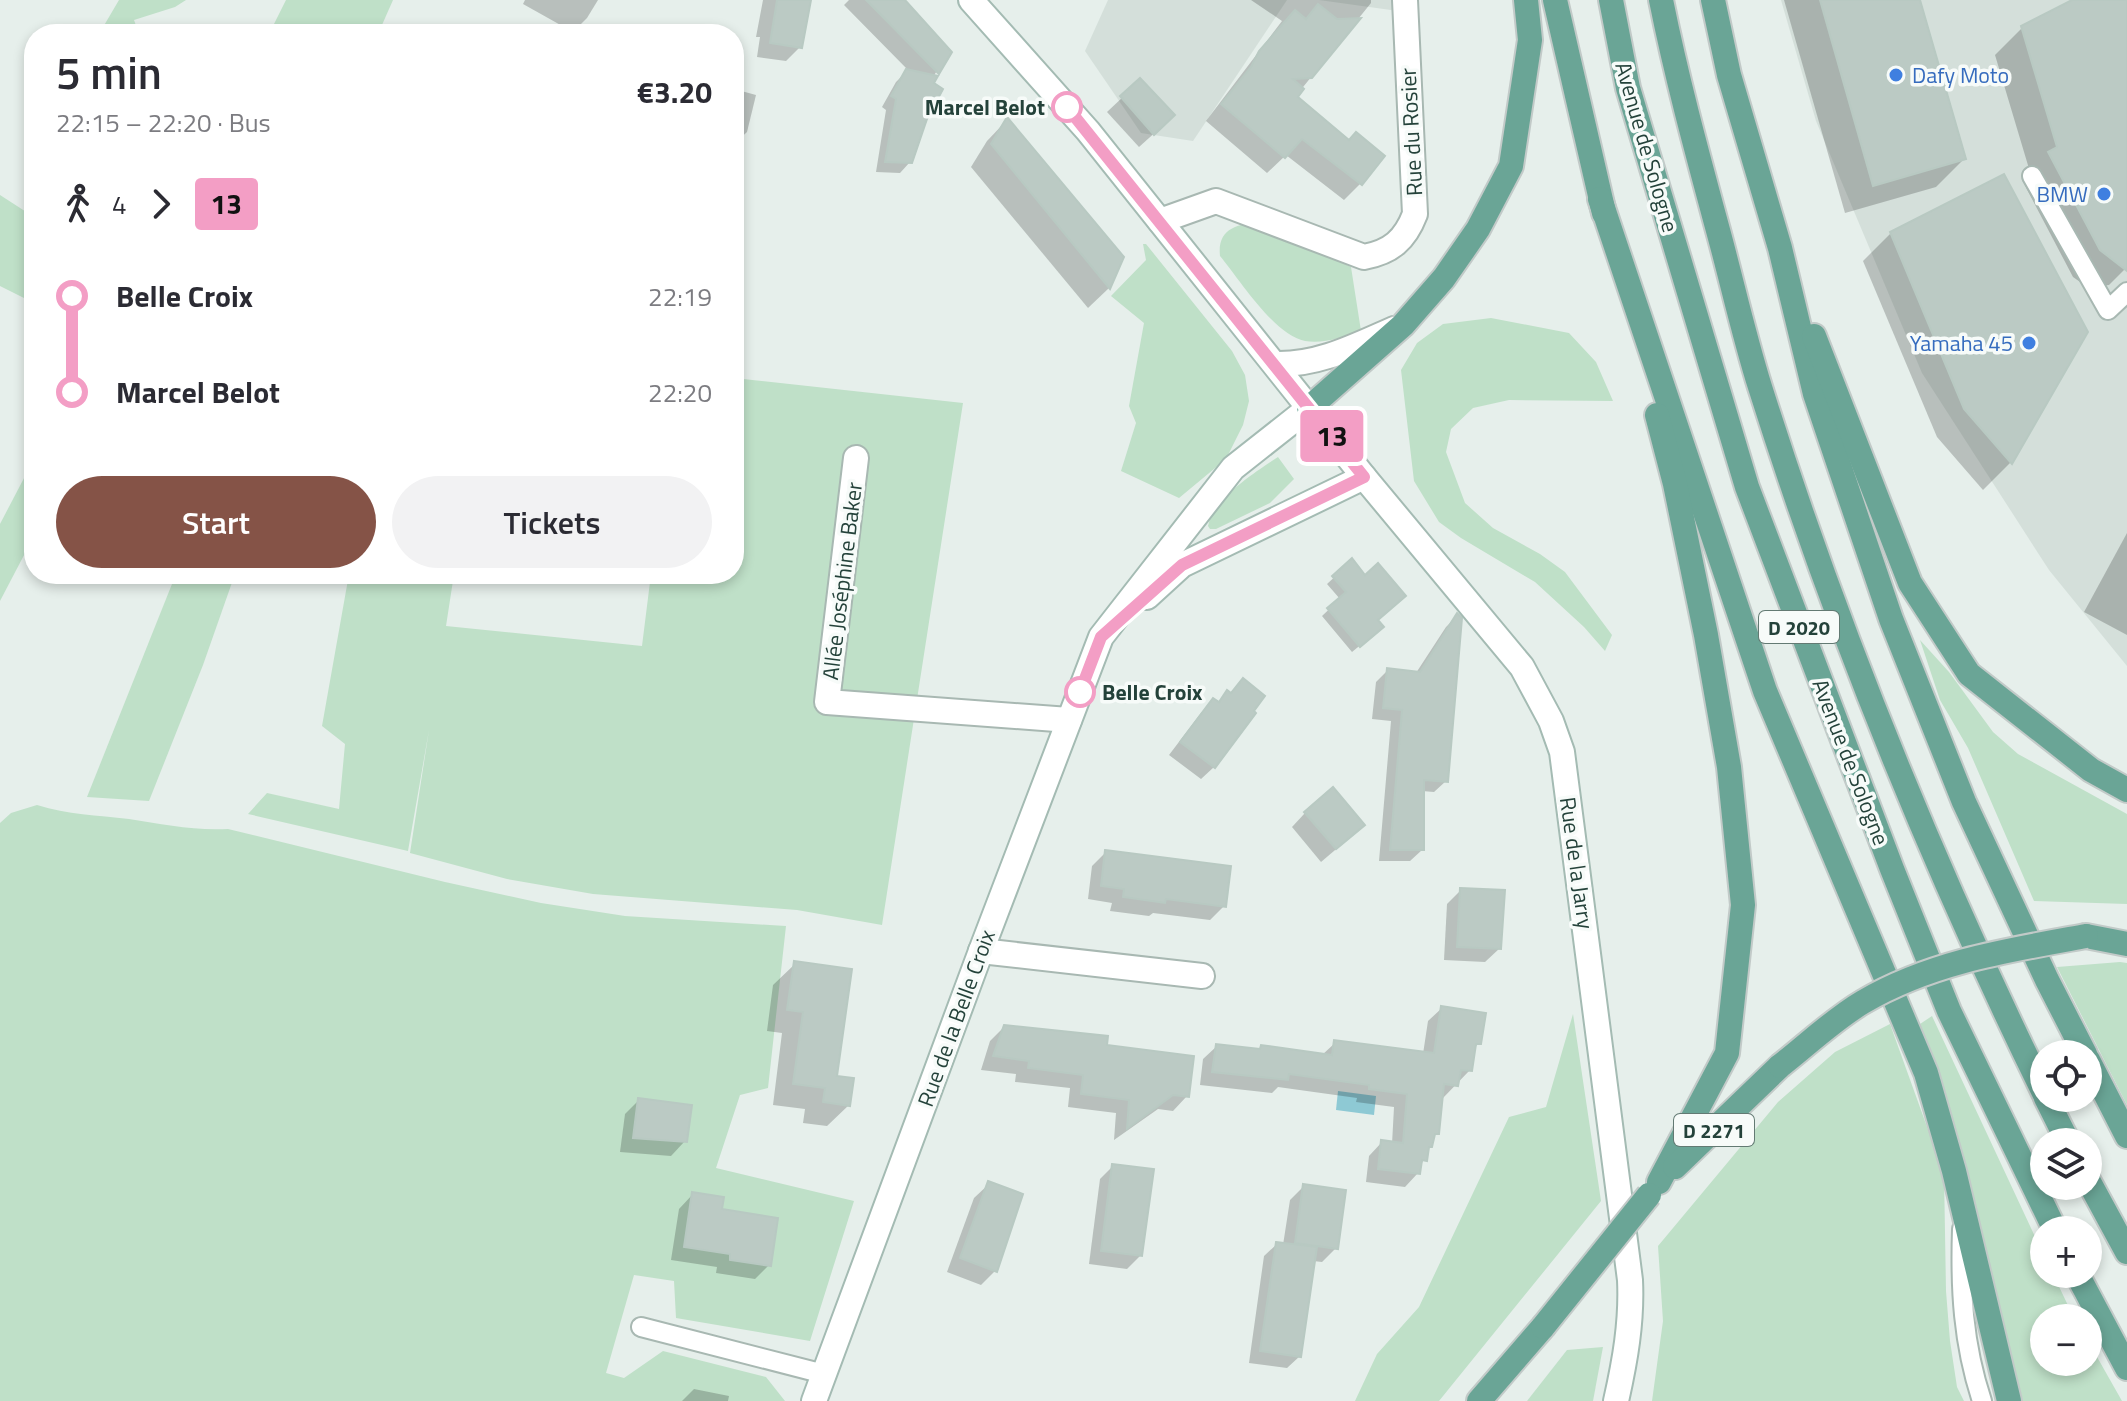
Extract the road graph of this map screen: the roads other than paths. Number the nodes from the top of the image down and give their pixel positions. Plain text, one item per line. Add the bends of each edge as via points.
1 (971, 0) edge
2 (1405, 0) edge
3 (1526, 0) edge
4 (1555, 0) edge
5 (1611, 0) edge
6 (1661, 0) edge
7 (1713, 0) edge
8 (2032, 176) dead end
9 (1600, 199) junction
10 (1160, 221) junction
11 (1780, 248) junction
12 (2127, 292) edge
13 (1403, 325) junction
14 (1276, 364) junction
15 (1309, 408) junction
16 (856, 458) dead end
17 (1364, 477) junction
18 (1101, 637) junction
19 (1069, 720) junction
20 (2127, 790) edge
21 (2127, 931) edge
22 (2086, 936) junction
23 (2127, 944) edge
24 (981, 951) junction
25 (1202, 976) dead end
26 (2078, 1040) edge
27 (2030, 1065) edge
28 (2102, 1087) edge
29 (2127, 1136) edge
30 (1654, 1189) junction
31 (2099, 1200) edge
32 (1962, 1206) junction
33 (2048, 1216) edge
34 (2127, 1252) edge
35 (2084, 1288) edge
36 (641, 1327) dead end
37 (2127, 1368) edge
38 (824, 1374) junction
39 (814, 1401) edge
40 (1479, 1401) edge
41 (1616, 1401) edge
42 (1982, 1401) edge
43 (2009, 1401) edge

1 - 10 main road, Rue de la Jarry
2 - 10 main road, Rue du Rosier via 1415,214 1394,247 1364,257 1216,201
3 - 13 main road via 1530,40 1511,166 1463,252
4 - 9 main road
5 - 33 main road, Avenue de Sologne / D 2020 via 1628,88 1747,487 1949,1011
6 - 27 main road, Avenue de Sologne / D 2020 via 1759,385 1794,488 1854,655 1936,856
7 - 11 main road via 1729,75
8 - 12 lane via 2108,310
9 - 30 main road via 1675,484 1706,635 1729,767 1743,905 1727,1053
9 - 32 main road via 1765,691 1926,1073
10 - 14 main road, Rue de la Jarry
11 - 20 main road via 1910,583 1969,674 2091,770
11 - 26 main road via 1815,394 1891,619 1964,802
13 - 14 main road via 1328,358
13 - 15 main road
14 - 15 main road, Rue de la Jarry
15 - 17 main road, Rue de la Jarry
15 - 18 main road, Rue de la Belle Croix via 1233,468
16 - 19 main road, Allée Joséphine Baker via 827,702
17 - 18 main road, Rue de la Belle Croix via 1182,565
17 - 41 main road, Rue de la Jarry via 1522,667 1562,752 1630,1280 1627,1355
18 - 19 main road, Rue de la Belle Croix
19 - 24 main road, Rue de la Belle Croix
21 - 22 main road
22 - 23 main road
22 - 30 main road, D 2271, bridge via 1963,961 1861,1003 1780,1066
24 - 25 main road
24 - 38 main road, Rue de la Belle Croix
28 - 29 main road
30 - 40 main road, D 2271, bridge
31 - 34 main road
32 - 42 lane via 1963,1325
32 - 43 main road
35 - 37 main road
36 - 38 lane
38 - 39 main road, Rue de la Belle Croix

